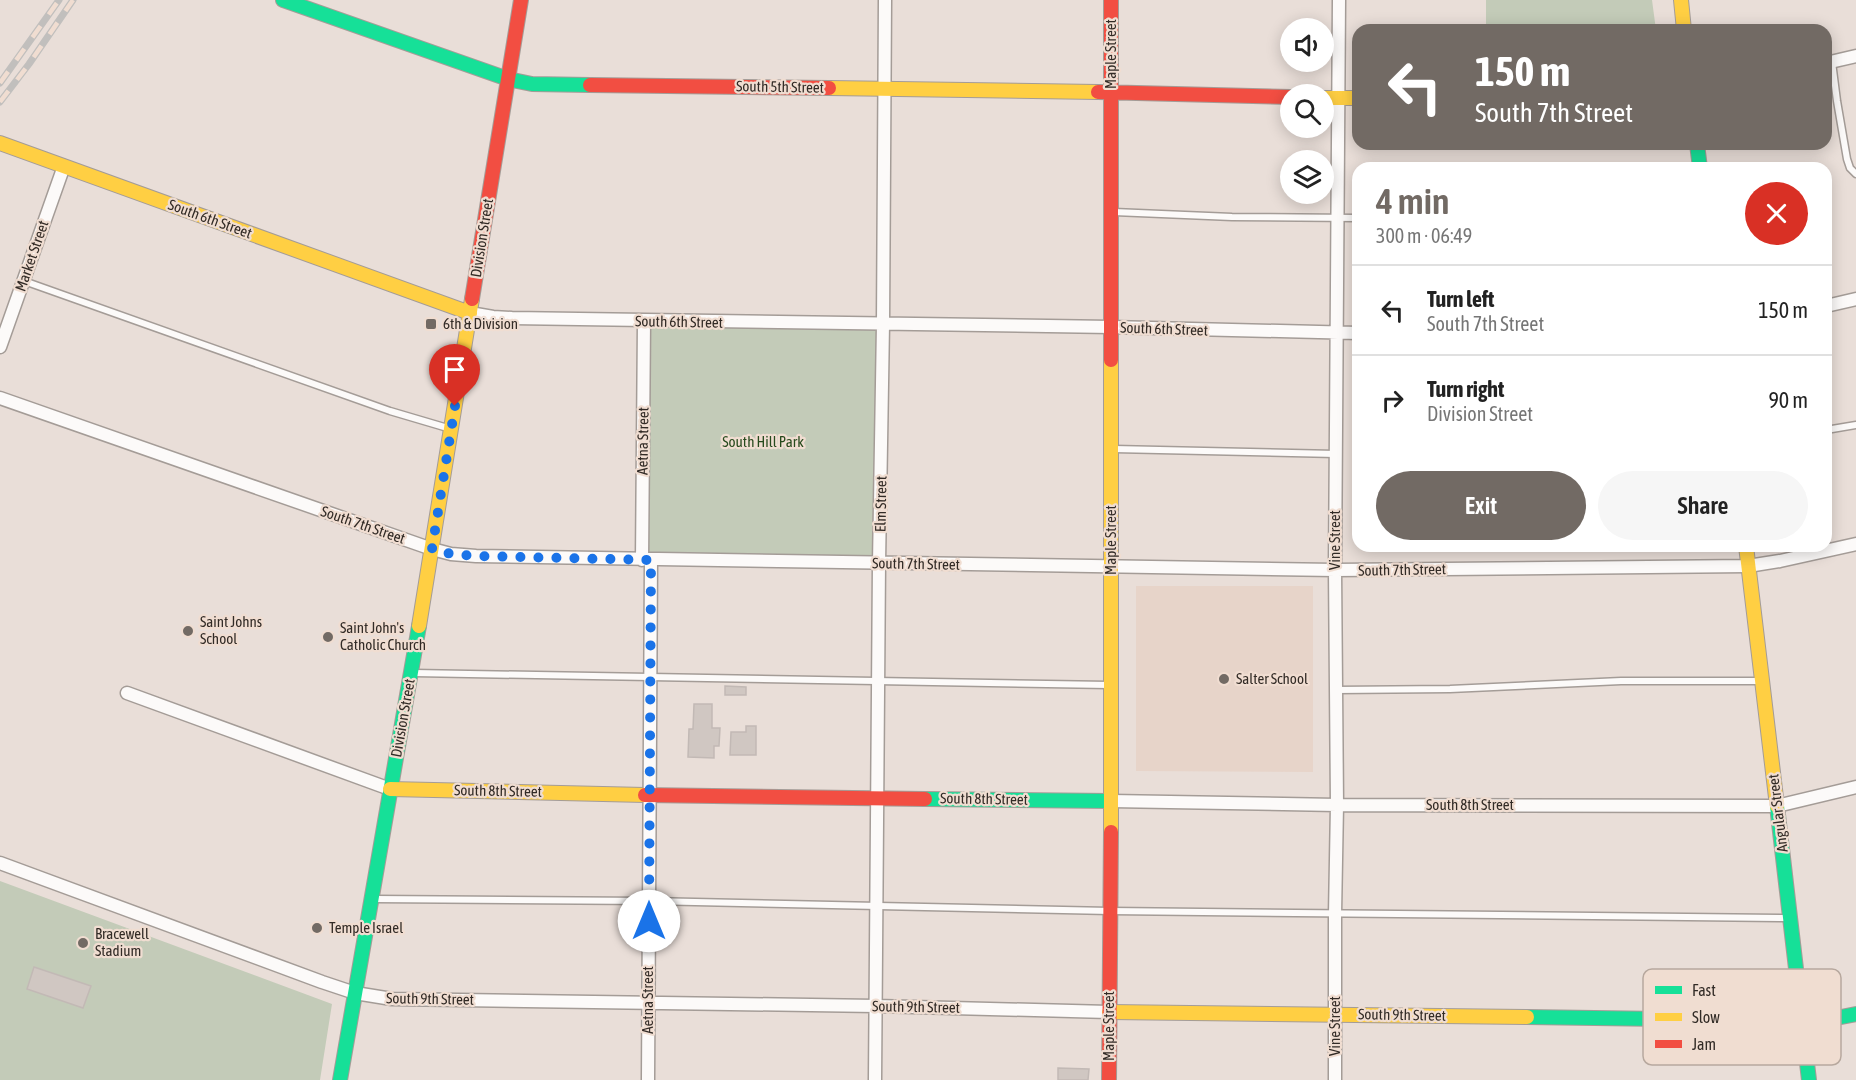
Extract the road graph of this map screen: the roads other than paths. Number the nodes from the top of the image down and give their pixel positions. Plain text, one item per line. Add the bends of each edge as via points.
1 (283, 0) edge
2 (521, 0) edge
3 (885, 0) edge
4 (1111, 0) edge
5 (1339, 0) edge
6 (1681, 0) edge
7 (1683, 24) edge
8 (1856, 56) edge
9 (1832, 61) edge
10 (1832, 78) edge
11 (508, 80) junction
12 (884, 88) junction
13 (1110, 92) junction
14 (1280, 97) edge
15 (1334, 98) edge
16 (1340, 98) junction
17 (1352, 98) edge
18 (0, 143) edge
19 (64, 166) junction
20 (1856, 174) edge
21 (1111, 212) junction
22 (1352, 218) edge
23 (1339, 219) junction
24 (24, 280) junction
25 (1856, 299) edge
26 (1832, 305) edge
27 (470, 313) junction
28 (644, 321) junction
29 (883, 324) junction
30 (1111, 327) junction
31 (1352, 333) edge
32 (1337, 334) junction
33 (0, 347) edge
34 (0, 398) edge
35 (1856, 425) edge
36 (1832, 429) edge
37 (451, 430) junction
38 (1111, 449) junction
39 (1336, 454) junction
40 (1856, 544) edge
41 (432, 549) junction
42 (1832, 549) edge
43 (1747, 552) edge
44 (1820, 552) edge
45 (646, 560) junction
46 (879, 563) junction
47 (1111, 566) junction
48 (1748, 566) junction
49 (1335, 570) junction
50 (410, 673) junction
51 (650, 676) junction
52 (1763, 681) junction
53 (879, 682) junction
54 (1111, 685) junction
55 (1335, 690) junction
56 (127, 693) dead end
57 (1856, 787) edge
58 (390, 789) junction
59 (649, 795) junction
60 (878, 797) junction
61 (1111, 801) junction
62 (1337, 805) junction
63 (1777, 806) junction
64 (0, 862) edge
65 (371, 898) junction
66 (649, 901) junction
67 (877, 906) junction
68 (1110, 911) junction
69 (1335, 914) junction
70 (1790, 918) junction
71 (1796, 969) edge
72 (355, 993) junction
73 (649, 1002) junction
74 (876, 1006) junction
75 (1109, 1012) junction
76 (1335, 1014) junction
77 (1856, 1014) edge
78 (1841, 1017) edge
79 (1643, 1019) edge
80 (1807, 1065) edge
81 (340, 1080) edge
82 (648, 1080) edge
83 (875, 1080) edge
84 (1109, 1080) edge
85 (1335, 1080) edge
86 (1809, 1080) edge

1 - 11 street, South 5th Street
2 - 11 street, Division Street
3 - 12 street, Elm Street
4 - 13 street, Maple Street
5 - 16 street, Vine Street
6 - 7 street
8 - 9 street
10 - 20 lane via 1847,159
11 - 12 street, South 5th Street via 551,85
11 - 27 street, Division Street
12 - 13 street, South 5th Street
12 - 29 street, Elm Street
13 - 14 street, South 5th Street
13 - 21 street, Maple Street
15 - 16 street
16 - 17 street
16 - 23 street, Vine Street
18 - 19 street, South 6th Street
19 - 24 street, Market Street
19 - 27 street, South 6th Street
21 - 23 lane
21 - 30 street, Maple Street
22 - 23 lane
23 - 32 street, Vine Street
24 - 33 street, Market Street
24 - 37 lane
25 - 26 street
27 - 28 street, South 6th Street via 512,318
27 - 37 street, Division Street
28 - 29 street, South 6th Street
28 - 45 street, Aetna Street
29 - 30 street, South 6th Street
29 - 46 street, Elm Street
30 - 32 street, South 6th Street
30 - 38 street, Maple Street
31 - 32 street, South 6th Street
32 - 39 street, Vine Street
34 - 41 street, South 7th Street
35 - 36 lane
37 - 41 street, Division Street
38 - 39 lane
38 - 47 street, Maple Street
39 - 49 street, Vine Street
40 - 42 street, South 7th Street
41 - 45 street, South 7th Street via 470,555
41 - 50 street, Division Street
43 - 48 street, Angular Street
44 - 48 street, South 7th Street
45 - 46 street, South 7th Street
45 - 51 street, Aetna Street
46 - 47 street, South 7th Street
46 - 53 street, Elm Street
47 - 49 street, South 7th Street
47 - 54 street, Maple Street
48 - 49 street, South 7th Street
48 - 52 street, Angular Street
49 - 55 street, Vine Street
50 - 51 lane
50 - 58 street, Division Street
51 - 53 lane
51 - 59 street, Aetna Street
52 - 55 lane
52 - 63 street, Angular Street
53 - 54 lane
53 - 60 street, Elm Street
54 - 61 street, Maple Street
55 - 62 street, Vine Street
56 - 58 street, South 8th Street
57 - 63 street, South 8th Street
58 - 59 street, South 8th Street
58 - 65 street, Division Street
59 - 60 street, South 8th Street
59 - 66 street, Aetna Street
60 - 61 street, South 8th Street
60 - 67 street, Elm Street
61 - 62 street, South 8th Street
61 - 68 street, Maple Street
62 - 63 street, South 8th Street
62 - 69 street, Vine Street
63 - 70 street, Angular Street
64 - 72 street, South 9th Street
65 - 66 lane
65 - 72 street, Division Street
66 - 67 lane
66 - 73 street, Aetna Street
67 - 68 lane
67 - 74 street, Elm Street
68 - 69 lane
68 - 75 street, Maple Street
69 - 70 lane
69 - 76 street, Vine Street
70 - 71 street, Angular Street
72 - 73 street, South 9th Street via 392,999
72 - 81 street, Division Street
73 - 74 street, South 9th Street
73 - 82 street, Aetna Street
74 - 75 street, South 9th Street
74 - 83 street, Elm Street
75 - 76 street, South 9th Street
75 - 84 street, Maple Street
76 - 79 street, South 9th Street
76 - 85 street, Vine Street
77 - 78 street, South 9th Street
80 - 86 street, Angular Street

